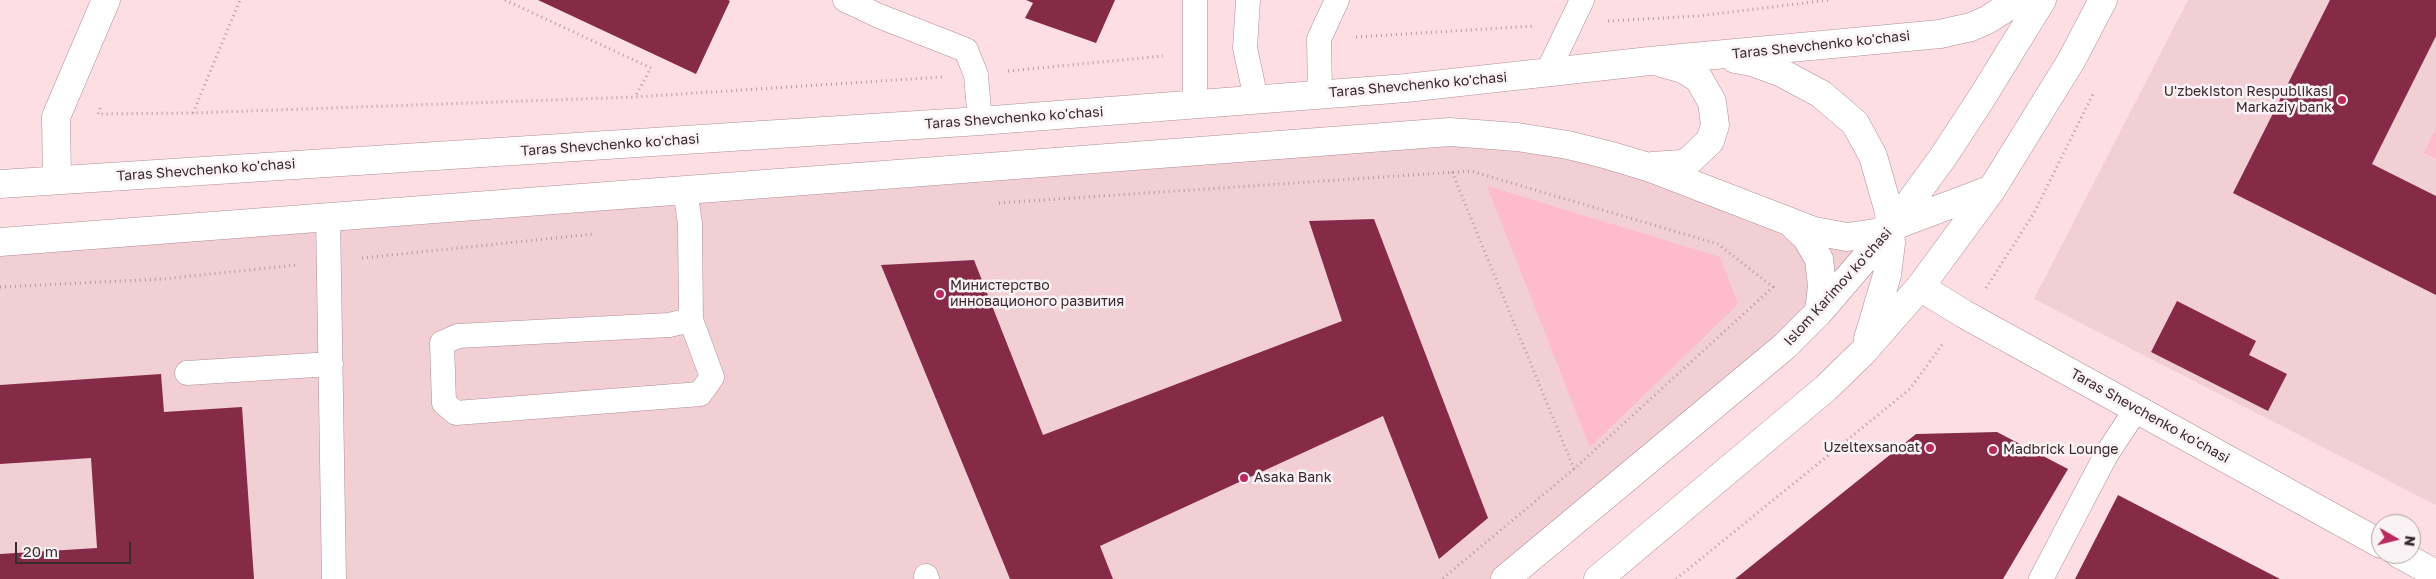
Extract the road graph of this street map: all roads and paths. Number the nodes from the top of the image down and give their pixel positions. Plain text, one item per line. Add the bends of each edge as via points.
1 (106, 0) edge
2 (240, 0) edge
3 (505, 0) edge
4 (845, 0) edge
5 (1195, 0) edge
6 (1248, 0) edge
7 (1337, 0) edge
8 (1582, 0) edge
9 (2018, 0) edge
10 (2042, 0) edge
11 (2103, 0) edge
12 (1712, 56) junction
13 (1650, 61) junction
14 (1547, 73) junction
15 (1320, 94) junction
16 (635, 97) dead end
17 (1256, 99) junction
18 (1195, 104) junction
19 (193, 113) dead end
20 (980, 121) junction
21 (1648, 166) junction
22 (1452, 172) junction
23 (58, 180) junction
24 (0, 184) edge
25 (685, 189) junction
26 (1992, 189) junction
27 (995, 204) dead end
28 (328, 217) junction
29 (1786, 219) junction
30 (1892, 227) junction
31 (600, 233) dead end
32 (0, 242) edge
33 (329, 262) junction
34 (0, 287) edge
35 (1920, 287) junction
36 (1819, 312) junction
37 (691, 320) junction
38 (1862, 352) junction
39 (331, 364) junction
40 (187, 373) dead end
41 (2137, 408) junction
42 (1574, 469) junction
43 (2371, 538) edge
44 (2418, 564) edge
45 (2436, 574) edge
46 (334, 579) edge
47 (1442, 579) edge
48 (1505, 579) edge
49 (1598, 579) edge
50 (2041, 579) edge

1 - 23 main road via 56,117
2 - 19 path
3 - 16 path via 651,68
4 - 20 lane via 966,50 976,74
5 - 18 lane
6 - 17 lane via 1245,48
7 - 15 lane via 1319,39
8 - 14 lane
9 - 12 main road, Taras Shevchenko ko'chasi via 1987,20 1949,32
10 - 30 main road, Islom Karimov ko'chasi via 1976,107
11 - 26 main road via 2071,61
12 - 13 main road, Taras Shevchenko ko'chasi
12 - 30 main road via 1752,62 1780,72 1821,94 1845,113 1862,134 1873,156
13 - 14 main road, Taras Shevchenko ko'chasi
13 - 21 main road via 1684,69 1699,79 1709,94 1715,116 1710,141 1697,155 1682,164
14 - 15 main road, Taras Shevchenko ko'chasi
15 - 17 main road, Taras Shevchenko ko'chasi
17 - 18 main road, Taras Shevchenko ko'chasi
18 - 20 main road, Taras Shevchenko ko'chasi
20 - 23 main road, Taras Shevchenko ko'chasi
21 - 25 main road via 1568,145 1491,134 1450,132
21 - 29 main road
22 - 27 path
22 - 42 path
22 - 42 path via 1471,171 1718,244 1773,287
23 - 24 main road, Taras Shevchenko ko'chasi
25 - 28 main road
25 - 37 lane via 690,224
26 - 30 main road
26 - 35 main road
28 - 32 main road
28 - 33 lane
29 - 30 main road via 1814,231 1848,237
29 - 36 main road via 1806,237 1819,259 1822,286
30 - 36 main road, Islom Karimov ko'chasi
30 - 38 main road via 1887,275 1875,322
31 - 33 path
33 - 34 path via 163,279
33 - 39 lane
35 - 38 main road
35 - 41 main road, Taras Shevchenko ko'chasi
36 - 48 main road, Islom Karimov ko'chasi via 1785,346
37 - 37 lane via 669,325 458,336 442,343 444,403 456,413 700,394 712,377
38 - 49 main road via 1826,388
39 - 40 lane
39 - 46 lane
41 - 43 main road, Taras Shevchenko ko'chasi
41 - 50 lane via 2106,455
42 - 47 path
44 - 45 main road

